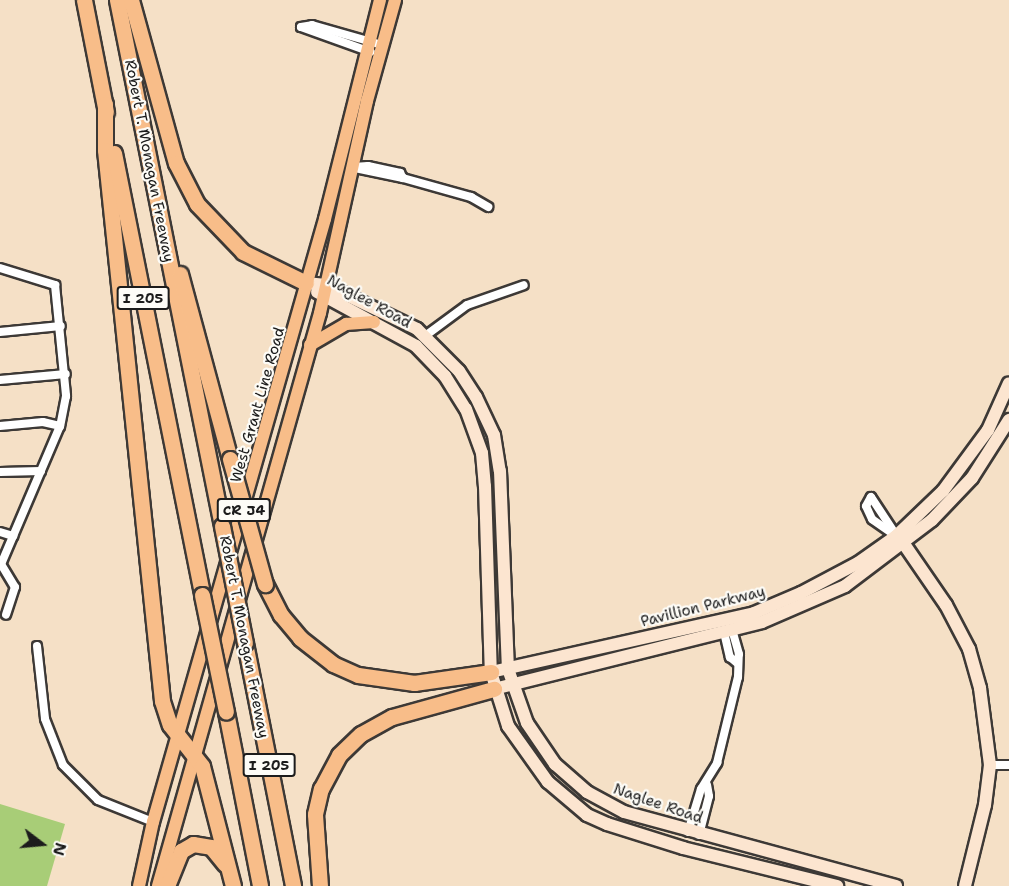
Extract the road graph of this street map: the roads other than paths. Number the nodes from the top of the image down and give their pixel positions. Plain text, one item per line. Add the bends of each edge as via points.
1 (84, 0) edge
2 (117, 0) edge
3 (131, 0) edge
4 (380, 0) edge
5 (395, 0) edge
6 (367, 46) junction
7 (381, 50) junction
8 (105, 104) junction
9 (353, 167) junction
10 (488, 207) dead end
11 (164, 237) junction
12 (0, 268) edge
13 (306, 284) junction
14 (524, 285) dead end
15 (325, 291) junction
16 (374, 322) junction
17 (61, 326) junction
18 (0, 332) edge
19 (425, 336) junction
20 (310, 345) junction
21 (66, 374) junction
22 (0, 380) edge
23 (1009, 383) edge
24 (1009, 420) edge
25 (0, 426) edge
26 (60, 426) junction
27 (41, 471) junction
28 (0, 472) edge
29 (0, 532) edge
30 (13, 536) junction
31 (900, 540) junction
32 (0, 564) edge
33 (6, 615) dead end
34 (728, 631) junction
35 (38, 646) dead end
36 (508, 669) junction
37 (490, 672) junction
38 (512, 684) junction
39 (494, 689) junction
40 (180, 735) junction
41 (195, 752) junction
42 (990, 765) junction
43 (1009, 765) edge
44 (153, 822) junction
45 (694, 833) junction
46 (166, 855) junction
47 (229, 870) junction
48 (139, 886) edge
49 (158, 886) edge
50 (167, 886) edge
51 (233, 886) edge
52 (260, 886) edge
53 (293, 886) edge
54 (320, 886) edge
55 (837, 886) edge
56 (896, 886) edge
57 (965, 886) edge

1 - 8 highway, I 205
2 - 11 highway, Robert T. Monagan Freeway / I 205
3 - 13 highway via 176,163 197,204 243,252
4 - 6 main road, West Grant Line Road / CR J4
5 - 7 main road, CR J4
6 - 6 street via 312,25 301,27
6 - 7 street
6 - 13 main road, West Grant Line Road / CR J4
7 - 9 main road, CR J4
8 - 40 highway via 105,150 162,701 166,717
8 - 52 highway, I 205, bridge
9 - 10 street via 400,173 403,178 471,197
9 - 15 main road, CR J4
11 - 37 highway, bridge via 183,281 265,584 281,615 300,638 333,664 358,675 414,683
11 - 53 highway, Robert T. Monagan Freeway / I 205, bridge
12 - 17 street via 55,285
13 - 15 main road, Naglee Road
13 - 40 main road, West Grant Line Road / CR J4
14 - 19 street via 467,305
15 - 16 main road, Naglee Road
15 - 19 main road, Naglee Road via 399,318
15 - 20 main road, CR J4
16 - 20 main road via 346,324
16 - 37 main road, Naglee Road via 416,346 445,376 466,409 478,439 485,486
17 - 18 street
17 - 21 street
19 - 36 main road, Naglee Road via 459,371 494,435 500,471
20 - 41 main road, CR J4
21 - 22 street
21 - 26 street
23 - 31 main road, Pavillion Parkway via 988,430
24 - 31 main road, Pavillion Parkway via 972,478 932,520
25 - 26 street via 43,422
26 - 27 street
27 - 28 street
27 - 30 street
29 - 30 street
30 - 32 street
31 - 34 main road, Pavillion Parkway via 845,586 811,604
31 - 36 main road, Pavillion Parkway via 754,613
31 - 42 main road via 946,605 969,649 980,688
32 - 33 street via 15,587
34 - 38 main road, Pavillion Parkway
34 - 45 street via 730,657 736,662 738,677 708,785 709,796
35 - 44 street via 45,718 63,765 98,800
36 - 37 main road, Pavillion Parkway
36 - 38 main road, Naglee Road
37 - 39 main road, Naglee Road
38 - 39 main road, Pavillion Parkway
38 - 45 main road, Naglee Road via 538,741 574,782 606,804
39 - 54 highway via 392,717 361,734 339,755 321,789 315,813
39 - 55 main road, Naglee Road via 508,726 526,756 548,782 587,815 683,848
40 - 41 highway
40 - 44 main road, West Grant Line Road / CR J4
41 - 46 main road, CR J4
41 - 47 highway via 205,775
42 - 43 street
42 - 57 main road via 985,805
44 - 46 main road
44 - 48 main road, West Grant Line Road / CR J4
45 - 56 main road, Naglee Road
46 - 49 main road, CR J4
47 - 50 highway via 211,847 193,844 181,851
47 - 51 highway

